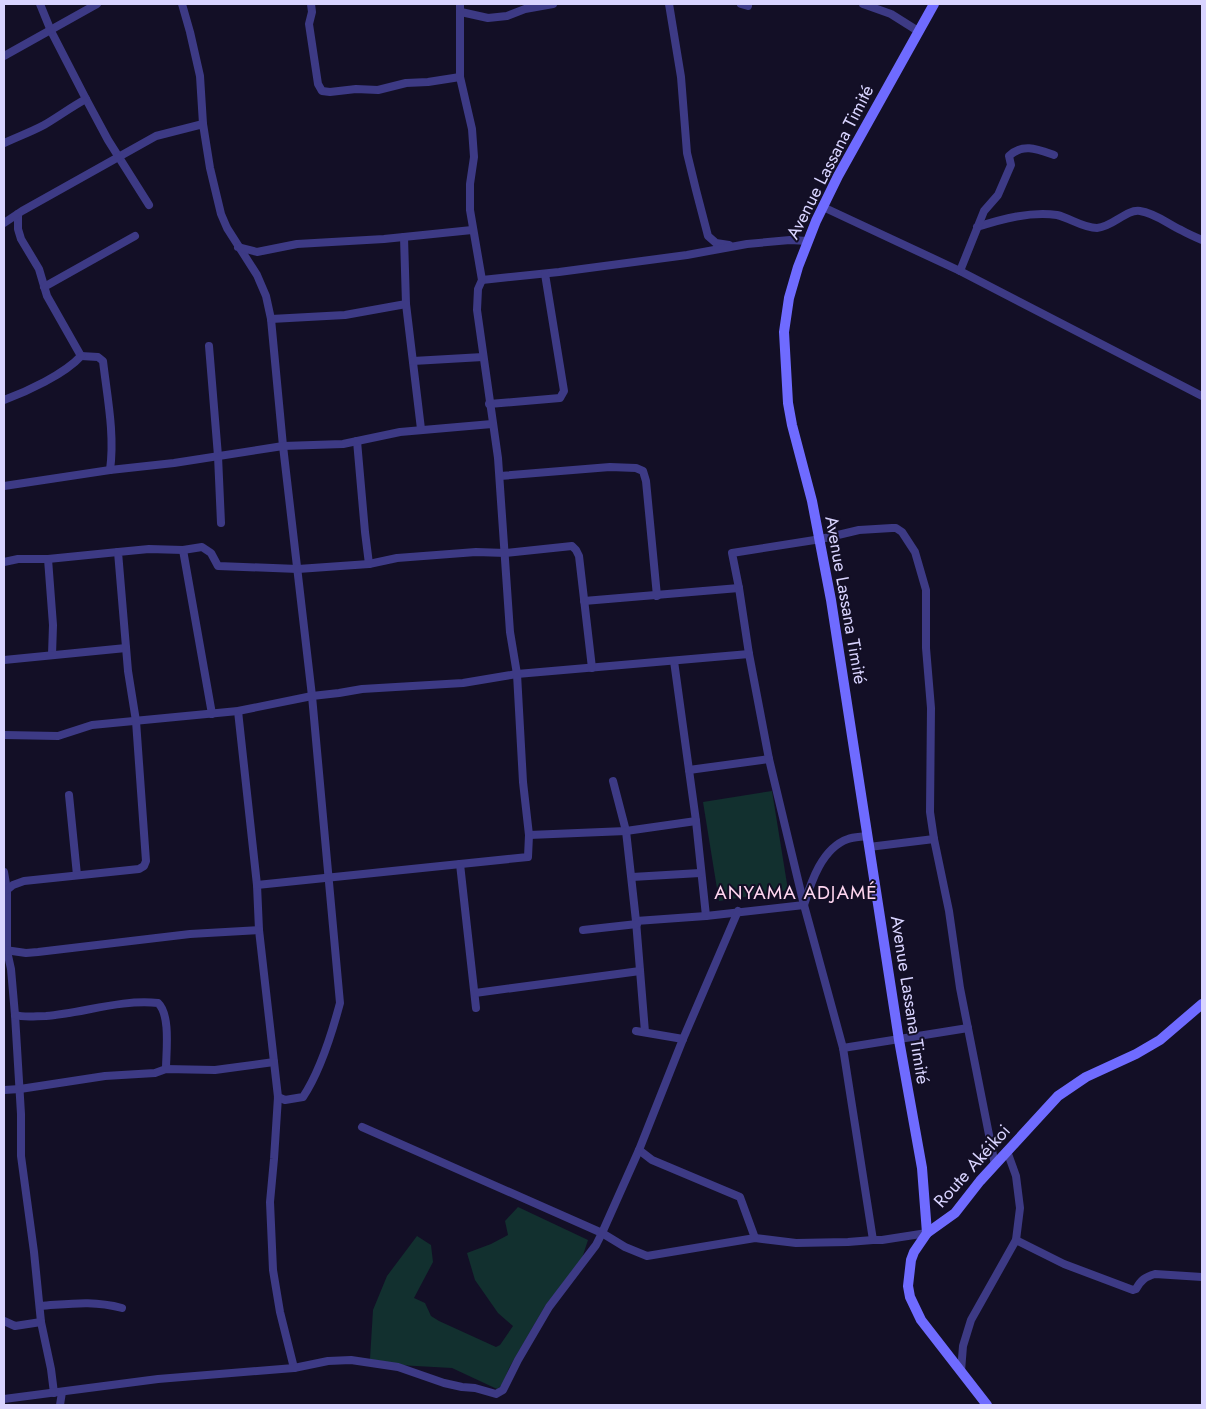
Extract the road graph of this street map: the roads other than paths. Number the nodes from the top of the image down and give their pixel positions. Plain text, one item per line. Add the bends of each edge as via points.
1 (40, 4) edge
2 (97, 4) edge
3 (182, 4) edge
4 (311, 4) edge
5 (552, 4) edge
6 (669, 4) edge
7 (863, 4) edge
8 (934, 4) edge
9 (461, 8) edge
10 (51, 31) junction
11 (918, 31) junction
12 (4, 56) edge
13 (460, 77) junction
14 (86, 99) junction
15 (203, 124) junction
16 (4, 143) edge
17 (1054, 155) dead end
18 (120, 157) junction
19 (149, 204) dead end
20 (823, 207) junction
21 (18, 214) junction
22 (4, 223) edge
23 (977, 227) junction
24 (472, 230) junction
25 (135, 236) dead end
26 (404, 237) junction
27 (1202, 240) edge
28 (808, 241) junction
29 (736, 246) junction
30 (238, 247) junction
31 (960, 271) junction
32 (545, 274) junction
33 (482, 280) junction
34 (44, 287) junction
35 (406, 304) junction
36 (271, 320) junction
37 (209, 346) dead end
38 (81, 356) junction
39 (483, 356) junction
40 (413, 361) junction
41 (1202, 396) edge
42 (4, 400) edge
43 (490, 404) junction
44 (492, 424) junction
45 (421, 430) junction
46 (357, 441) junction
47 (283, 446) junction
48 (218, 456) junction
49 (110, 470) junction
50 (500, 476) junction
51 (4, 486) edge
52 (221, 523) dead end
53 (821, 539) junction
54 (183, 550) junction
55 (118, 552) junction
56 (506, 553) junction
57 (48, 559) junction
58 (4, 562) edge
59 (369, 564) junction
60 (298, 569) junction
61 (739, 588) junction
62 (657, 596) junction
63 (584, 601) junction
64 (126, 648) junction
65 (749, 654) junction
66 (52, 655) junction
67 (4, 660) edge
68 (674, 661) junction
69 (592, 668) junction
70 (517, 674) junction
71 (312, 696) junction
72 (238, 711) junction
73 (212, 714) junction
74 (136, 721) junction
75 (4, 735) edge
76 (769, 758) junction
77 (689, 770) junction
78 (613, 781) dead end
79 (69, 795) dead end
80 (696, 821) junction
81 (626, 831) junction
82 (528, 835) junction
83 (867, 836) junction
84 (934, 839) junction
85 (869, 848) junction
86 (460, 864) junction
87 (4, 872) edge
88 (700, 873) junction
89 (77, 875) junction
90 (632, 877) junction
91 (330, 878) junction
92 (257, 885) junction
93 (7, 890) junction
94 (804, 905) junction
95 (738, 912) junction
96 (706, 916) junction
97 (636, 922) junction
98 (259, 930) junction
99 (583, 930) dead end
100 (5, 950) edge
101 (640, 972) junction
102 (475, 993) junction
103 (1202, 1004) edge
104 (476, 1008) dead end
105 (15, 1015) junction
106 (968, 1028) junction
107 (636, 1031) dead end
108 (646, 1032) junction
109 (683, 1039) junction
110 (899, 1040) junction
111 (843, 1048) junction
112 (274, 1062) junction
113 (166, 1070) junction
114 (20, 1089) junction
115 (4, 1090) edge
116 (278, 1097) junction
117 (362, 1128) dead end
118 (639, 1150) junction
119 (1007, 1151) junction
120 (995, 1165) junction
121 (602, 1233) junction
122 (927, 1233) junction
123 (755, 1238) junction
124 (873, 1240) junction
125 (1016, 1240) junction
126 (1202, 1277) edge
127 (40, 1306) junction
128 (122, 1308) dead end
129 (4, 1321) edge
130 (41, 1322) junction
131 (294, 1368) junction
132 (961, 1371) junction
133 (58, 1392) junction
134 (4, 1399) edge
135 (60, 1405) edge
136 (987, 1405) edge

1 - 10 street
2 - 10 street
3 - 15 street via 200,76
4 - 13 street via 309,24 318,84 322,91 378,90 406,83
5 - 9 street via 488,18
6 - 29 street via 681,77 688,153 706,229 712,241
7 - 11 street via 891,14
8 - 11 street, Avenue Lassana Timité
9 - 13 street
10 - 12 street
10 - 14 street
11 - 20 street, Avenue Lassana Timité
13 - 24 street via 472,128 474,157 469,196
14 - 16 street via 44,125
14 - 18 street
15 - 18 street via 156,136
15 - 30 street via 221,214
17 - 23 street via 1026,147 1009,156 1011,165 998,195 984,211
18 - 19 street
18 - 21 street
20 - 28 street, Avenue Lassana Timité
20 - 31 street
21 - 22 street
21 - 34 street via 18,229 39,269
23 - 27 street via 1031,214 1045,214 1097,228 1135,210 1152,214
23 - 31 street
24 - 26 street
24 - 33 street
25 - 34 street
26 - 30 street via 297,244 257,252
26 - 35 street
28 - 29 street
28 - 53 street, Avenue Lassana Timité via 789,298 784,332 785,364 792,425
29 - 32 street
30 - 36 street via 257,275
31 - 41 street
32 - 33 street
32 - 43 street via 563,395 552,399
33 - 39 street via 476,299
34 - 38 street
35 - 36 street via 345,315
35 - 40 street
36 - 47 street
37 - 48 street
38 - 42 street via 64,370
38 - 49 street via 103,361 111,438
39 - 40 street
39 - 43 street
40 - 45 street
43 - 44 street
44 - 45 street
44 - 50 street
45 - 46 street
46 - 47 street
46 - 59 street
47 - 48 street
47 - 60 street
48 - 49 street
48 - 52 street
49 - 51 street
50 - 56 street
50 - 62 street via 610,467 643,471
53 - 61 street via 732,553
53 - 83 street, Avenue Lassana Timité
53 - 84 street via 859,530 896,528 906,537 914,552 926,590 931,708 930,812
54 - 55 street
54 - 60 street via 202,547 211,553 218,566
54 - 73 street
55 - 57 street
55 - 64 street
56 - 59 street via 397,558
56 - 63 street via 572,546 579,556
56 - 70 street via 510,632
57 - 58 street via 25,558
57 - 66 street
59 - 60 street
60 - 71 street
61 - 62 street
61 - 65 street
62 - 63 street
63 - 69 street
64 - 66 street
64 - 74 street
65 - 68 street
65 - 76 street
66 - 67 street
68 - 69 street
68 - 77 street
69 - 70 street
70 - 71 street via 463,683 362,689
70 - 82 street
71 - 72 street
71 - 91 street
72 - 73 street
72 - 92 street
73 - 74 street
74 - 75 street via 92,725 58,736
74 - 89 street via 146,861 139,869
76 - 77 street
76 - 94 street
77 - 80 street
78 - 81 street
79 - 89 street
80 - 81 street
80 - 88 street
81 - 82 street
81 - 90 street
82 - 86 street via 528,857
83 - 85 street, Avenue Lassana Timité
83 - 94 street via 847,839 832,849 812,881
84 - 85 street
84 - 106 street
85 - 110 street, Avenue Lassana Timité
86 - 91 street
86 - 102 street
87 - 93 street
88 - 90 street
88 - 96 street
89 - 93 street via 24,881
90 - 97 street
91 - 92 street
91 - 116 street via 340,1003 334,1028 310,1087 303,1097 285,1100
92 - 98 street
93 - 100 street
94 - 95 street
94 - 111 street
95 - 96 street
95 - 109 street
96 - 97 street
97 - 99 street
97 - 101 street
98 - 100 street via 190,934 26,953
98 - 112 street
100 - 105 street via 12,976
101 - 102 street
101 - 108 street
102 - 104 street
103 - 119 street, Route Akéikoi via 1160,1040 1065,1091
105 - 113 street via 66,1014 92,1008 158,1004 166,1017
105 - 114 street
106 - 110 street
106 - 120 street
107 - 108 street
108 - 109 street
109 - 118 street
110 - 111 street
110 - 122 street, Avenue Lassana Timité via 922,1168
111 - 124 street
112 - 113 street via 215,1070
112 - 116 street
113 - 114 street
114 - 115 street
114 - 127 street via 20,1149
116 - 131 street via 270,1202 273,1270
117 - 121 street
118 - 121 street
118 - 123 street via 652,1160 740,1198
119 - 120 street, Route Akéikoi
119 - 125 street via 1016,1176 1020,1208
120 - 122 street, Route Akéikoi via 955,1213
121 - 123 street via 647,1256
121 - 131 street via 549,1307 503,1390 496,1394 444,1383 418,1372 378,1363 328,1361
122 - 124 street
122 - 132 street, Route Akéikoi via 911,1260 910,1297 921,1320
123 - 124 street via 796,1243
125 - 126 street via 1064,1264 1133,1290 1142,1280 1155,1274
125 - 132 street via 971,1320 963,1346
127 - 128 street via 90,1302
127 - 130 street
129 - 130 street via 15,1326
130 - 133 street
131 - 133 street via 158,1379
132 - 136 street, Route Akéikoi
133 - 134 street
133 - 135 street

